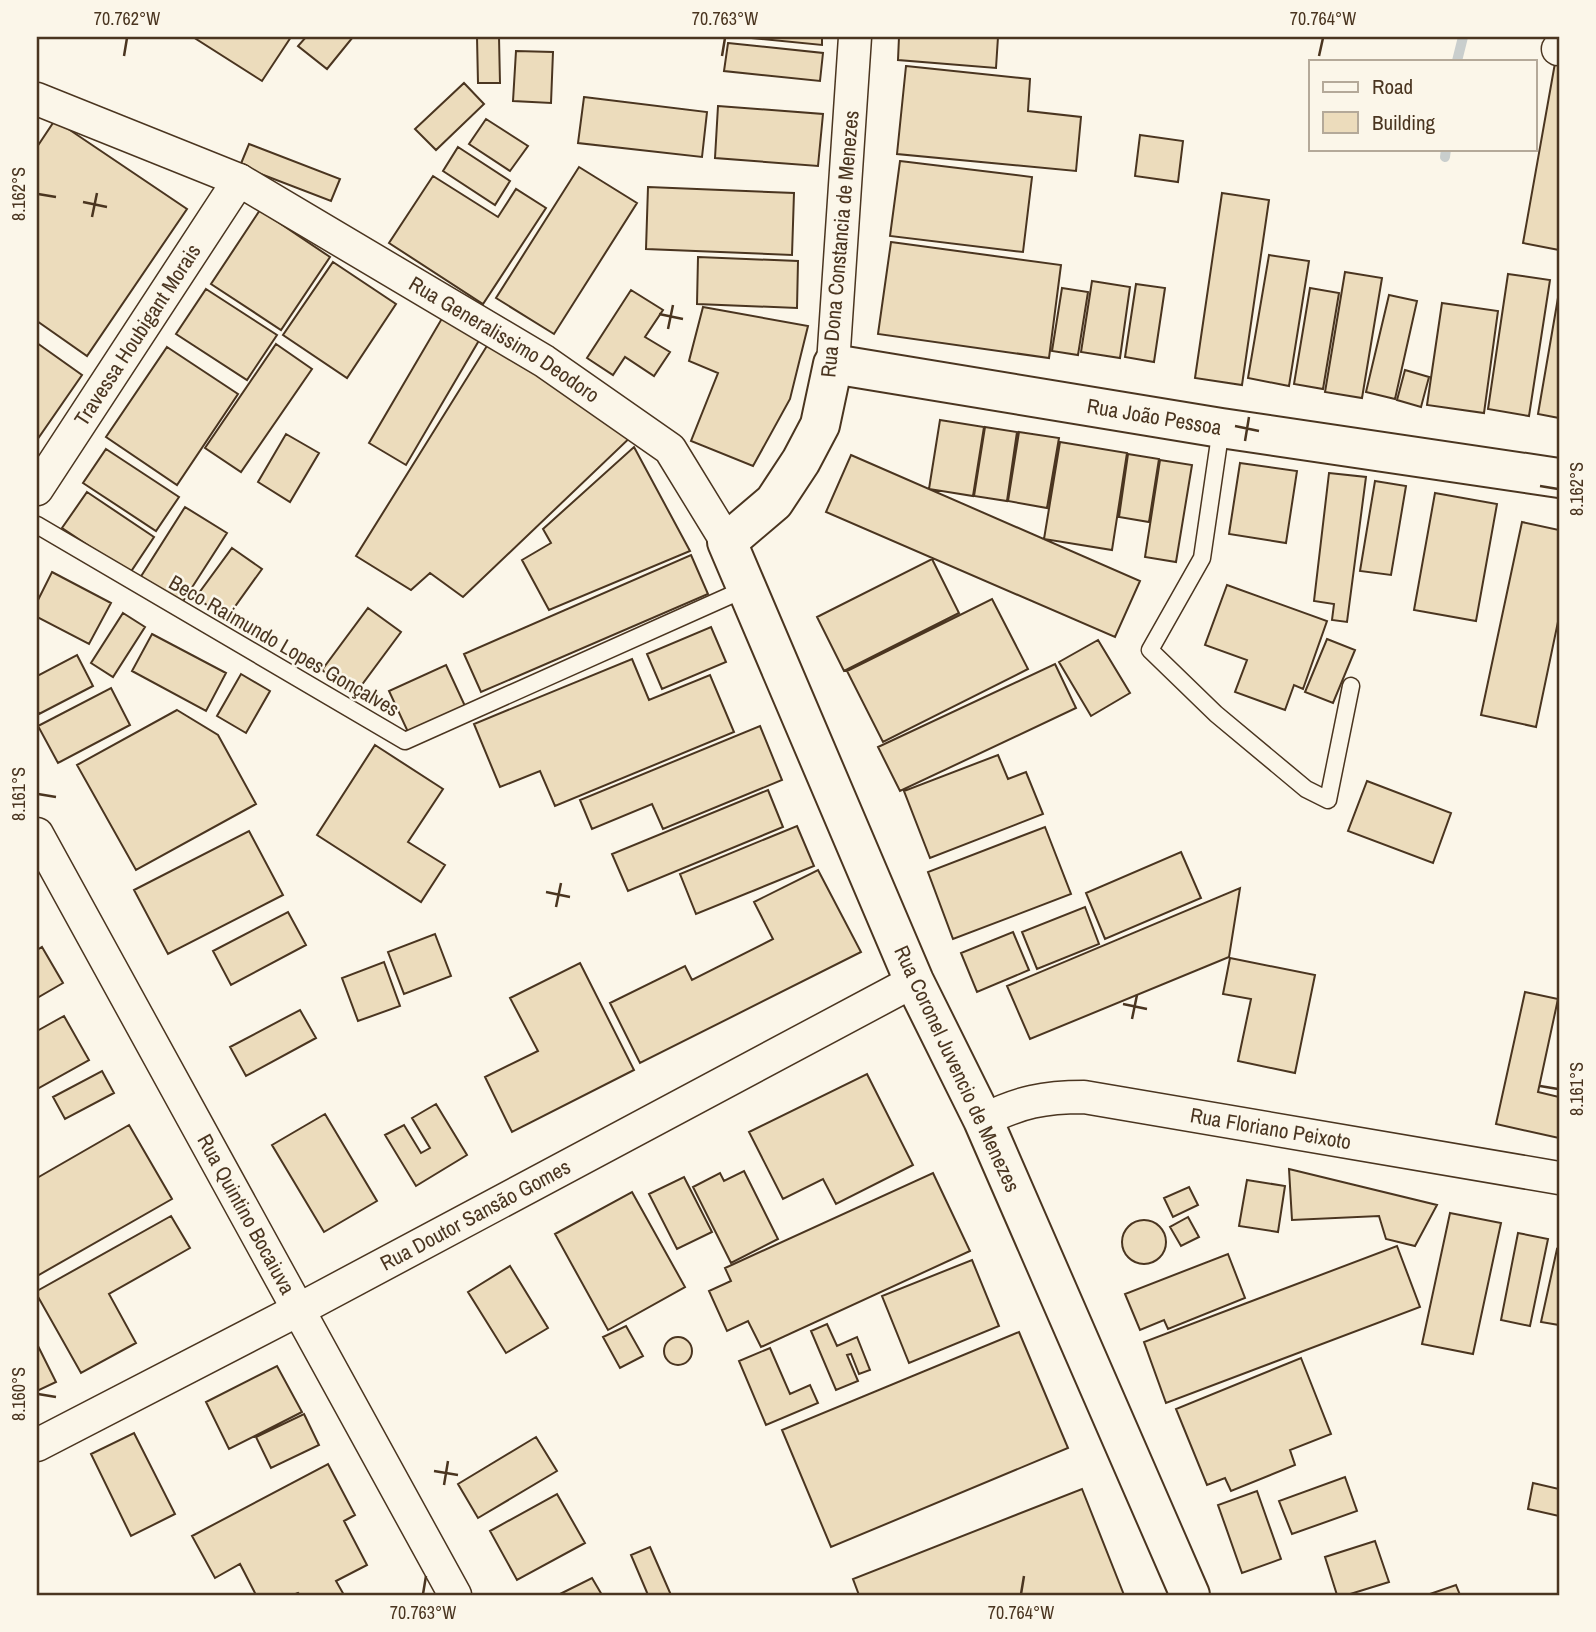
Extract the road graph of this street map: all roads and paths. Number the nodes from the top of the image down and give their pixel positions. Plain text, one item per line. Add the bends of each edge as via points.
1 (855, 37) edge
2 (37, 99) edge
3 (239, 180) junction
4 (833, 364) junction
5 (1222, 428) junction
6 (1559, 478) edge
7 (37, 489) edge
8 (37, 525) edge
9 (727, 542) junction
10 (747, 588) junction
11 (1351, 686) dead end
12 (37, 834) edge
13 (914, 981) junction
14 (984, 1120) junction
15 (1559, 1178) edge
16 (298, 1310) junction
17 (37, 1444) edge
18 (455, 1595) edge
19 (1189, 1595) edge

1 - 4 street, Rua Dona Constancia de Menezes
2 - 3 street, Rua Generalissimo Deodoro
3 - 7 street, Travessa Houbigant Morais
3 - 9 street, Rua Generalissimo Deodoro via 544,361 670,449
4 - 5 street, Rua João Pessoa
4 - 9 street, Rua Dona Constancia de Menezes via 820,425 801,461 774,502
5 - 6 street, Rua João Pessoa
5 - 11 lane via 1202,558 1150,650 1216,714 1306,789 1328,800
8 - 10 lane, Beco Raimundo Lopes Gonçalves via 405,741
9 - 10 street, Rua Coronel Juvencio de Menezes
10 - 13 street, Rua Coronel Juvencio de Menezes
12 - 16 street, Rua Quintino Bocaiuva
13 - 14 street, Rua Coronel Juvencio de Menezes
13 - 16 street, Rua Doutor Sansão Gomes
14 - 15 street, Rua Floriano Peixoto via 1021,1103 1084,1097
14 - 19 street, Rua Coronel Juvencio de Menezes
16 - 17 street, Rua Doutor Sansão Gomes
16 - 18 street, Rua Quintino Bocaiuva

